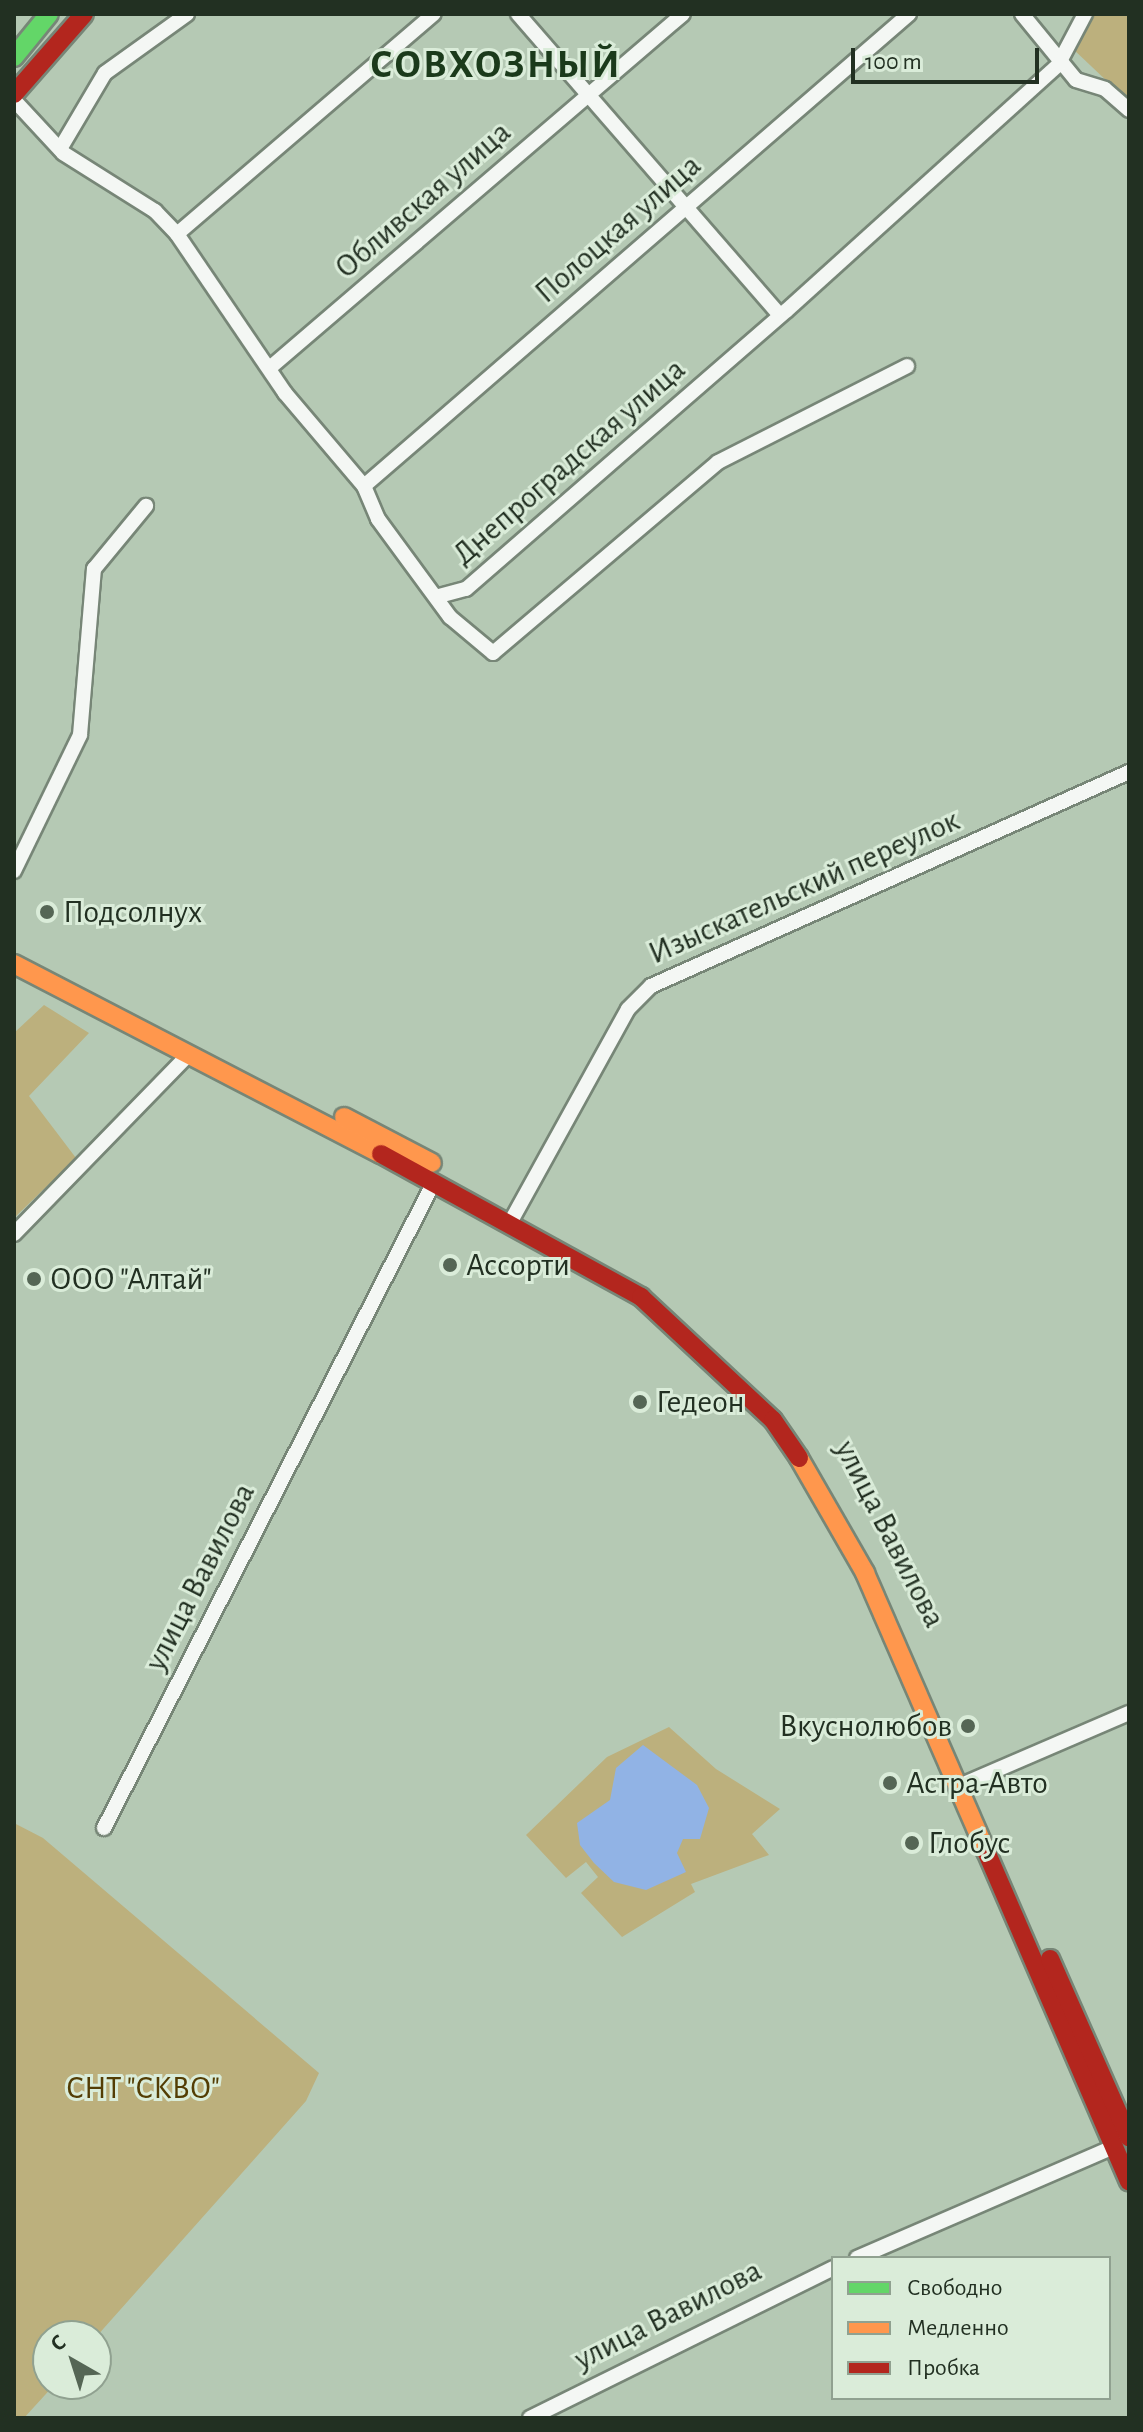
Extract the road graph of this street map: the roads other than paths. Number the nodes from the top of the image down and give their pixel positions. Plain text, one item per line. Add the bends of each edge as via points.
1 (49, 14) edge
2 (84, 14) edge
3 (187, 14) edge
4 (434, 14) edge
5 (518, 14) edge
6 (683, 14) edge
7 (909, 14) edge
8 (1022, 14) edge
9 (1085, 14) edge
10 (14, 57) edge
11 (1060, 62) junction
12 (14, 94) edge
13 (589, 95) junction
14 (14, 100) edge
15 (1129, 110) edge
16 (60, 149) junction
17 (686, 207) junction
18 (177, 234) junction
19 (780, 315) junction
20 (272, 366) junction
21 (907, 366) dead end
22 (364, 486) junction
23 (146, 506) dead end
24 (439, 596) junction
25 (1129, 772) edge
26 (14, 871) edge
27 (14, 949) edge
28 (14, 964) edge
29 (189, 1054) junction
30 (434, 1182) junction
31 (514, 1214) junction
32 (14, 1234) edge
33 (1129, 1713) edge
34 (964, 1784) junction
35 (104, 1828) dead end
36 (1122, 2142) edge
37 (1129, 2181) edge
38 (862, 2256) edge
39 (831, 2269) edge
40 (530, 2418) edge

1 - 10 main road
2 - 12 main road
3 - 16 street via 105,73
4 - 18 street
5 - 13 street
6 - 13 street, Обливская улица
7 - 17 street, Полоцкая улица
8 - 11 street
9 - 11 street
11 - 15 street via 1076,80 1105,89
11 - 19 street, Днепроградская улица
13 - 17 street
13 - 20 street, Обливская улица
14 - 16 street
16 - 18 street via 155,211
17 - 19 street
17 - 22 street, Полоцкая улица
18 - 20 street
19 - 24 street, Днепроградская улица via 466,589
20 - 22 street
21 - 24 street, Днепроградская улица via 718,462 493,653 477,647
22 - 24 street via 378,519
23 - 26 street via 94,569 80,735
25 - 31 street, Изыскательский переулок via 651,986 628,1009
27 - 31 main road, улица Вавилова
28 - 29 main road, улица Вавилова
29 - 30 main road, улица Вавилова
29 - 32 street
30 - 31 main road, улица Вавилова
30 - 35 street, улица Вавилова
31 - 34 main road, улица Вавилова via 687,1315 785,1411 874,1554
33 - 34 street
34 - 36 main road, улица Вавилова
36 - 37 main road, улица Вавилова
36 - 38 street
39 - 40 street, улица Вавилова

